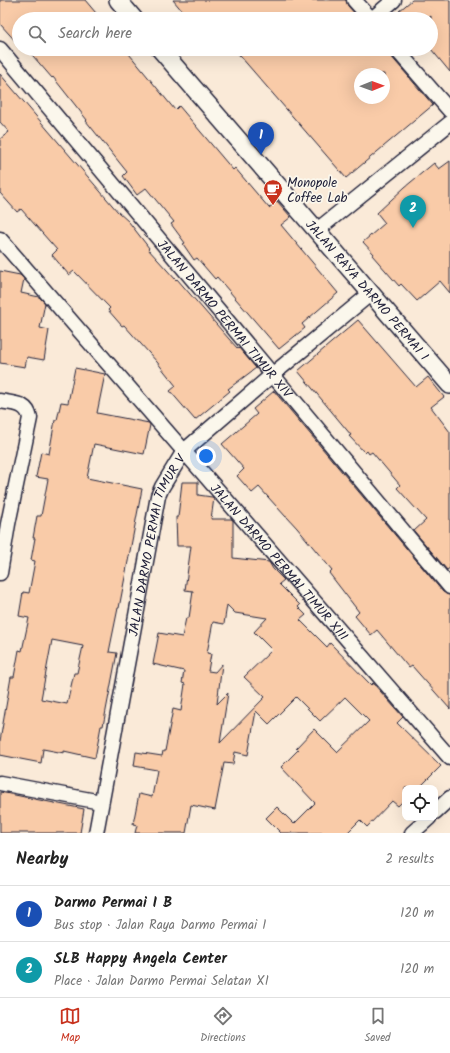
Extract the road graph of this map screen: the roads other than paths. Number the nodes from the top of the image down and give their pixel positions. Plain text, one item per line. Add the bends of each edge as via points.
1 (118, 0) edge
2 (354, 0) edge
3 (394, 0) edge
4 (128, 12) edge
5 (365, 12) edge
6 (379, 12) edge
7 (0, 49) edge
8 (166, 56) edge
9 (402, 56) edge
10 (450, 111) edge
11 (450, 123) edge
12 (316, 231) junction
13 (0, 239) edge
14 (6, 253) edge
15 (370, 294) junction
16 (272, 374) junction
17 (450, 385) edge
18 (0, 401) edge
19 (184, 451) junction
20 (4, 524) edge
21 (0, 573) edge
22 (450, 587) edge
23 (450, 758) edge
24 (0, 783) edge
25 (450, 798) edge
26 (101, 802) junction
27 (438, 809) edge
28 (426, 821) edge
29 (96, 833) edge
30 (412, 833) edge

1 - 4 street
2 - 5 street
3 - 6 street
7 - 16 street, JALAN DARMO PERMAI TIMUR XIV
8 - 12 street, JALAN RAYA DARMO PERMAI I
9 - 10 street
11 - 12 street
12 - 15 street, JALAN RAYA DARMO PERMAI I
13 - 14 street, JALAN DARMO PERMAI TIMUR XIII
14 - 19 street, JALAN DARMO PERMAI TIMUR XIII
15 - 16 street, JALAN DARMO PERMAI TIMUR V
15 - 17 street, JALAN RAYA DARMO PERMAI I
16 - 19 street, JALAN DARMO PERMAI TIMUR V
16 - 22 street, JALAN DARMO PERMAI TIMUR XIV
18 - 20 street via 22,406 29,413 29,426
19 - 23 street, JALAN DARMO PERMAI TIMUR XIII
19 - 26 street, JALAN DARMO PERMAI TIMUR V via 158,496
20 - 21 street
24 - 26 street
25 - 27 street
26 - 29 street, JALAN DARMO PERMAI TIMUR V
28 - 30 street

